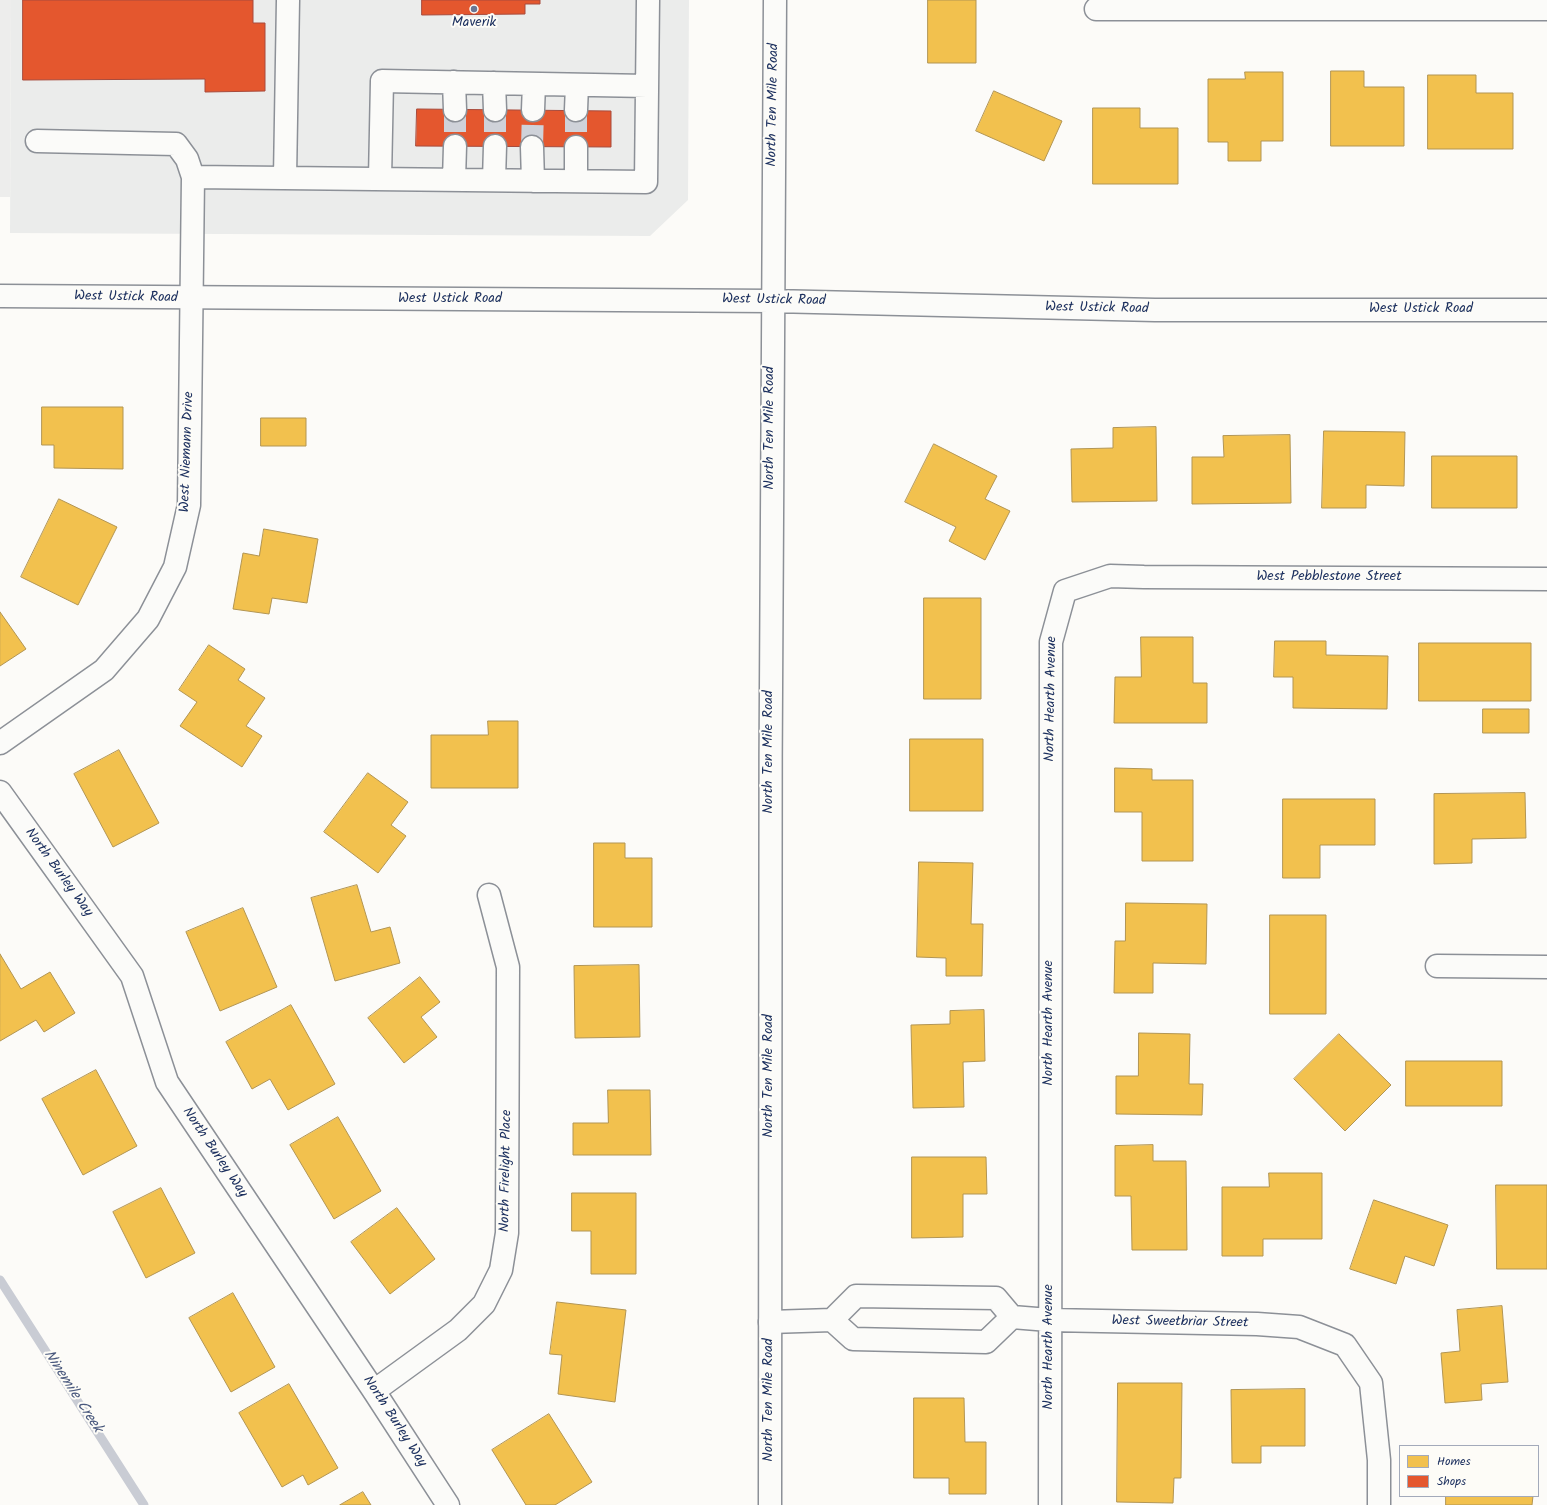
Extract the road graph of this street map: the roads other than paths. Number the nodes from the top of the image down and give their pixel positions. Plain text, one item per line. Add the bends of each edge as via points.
1 (288, 0) edge
2 (648, 0) edge
3 (775, 0) edge
4 (1328, 4) edge
5 (1096, 9) dead end
6 (1547, 9) edge
7 (454, 82) junction
8 (494, 84) junction
9 (534, 84) junction
10 (576, 85) junction
11 (647, 86) junction
12 (455, 110) tunnel mouth
13 (495, 110) tunnel mouth
14 (533, 110) tunnel mouth
15 (576, 110) tunnel mouth
16 (36, 141) dead end
17 (455, 146) tunnel mouth
18 (495, 146) tunnel mouth
19 (532, 147) tunnel mouth
20 (576, 147) tunnel mouth
21 (193, 177) junction
22 (285, 178) junction
23 (380, 179) junction
24 (454, 180) junction
25 (494, 180) junction
26 (533, 181) junction
27 (576, 181) junction
28 (0, 296) edge
29 (192, 299) junction
30 (772, 301) junction
31 (1547, 310) edge
32 (1110, 576) joint
33 (1547, 579) edge
34 (0, 743) edge
35 (0, 792) edge
36 (489, 895) dead end
37 (1437, 966) dead end
38 (1547, 967) edge
39 (1012, 1317) junction
40 (832, 1320) junction
41 (1049, 1320) junction
42 (770, 1322) junction
43 (374, 1391) junction
44 (448, 1505) edge
45 (770, 1505) edge
46 (1050, 1505) edge
47 (1379, 1505) edge

1 - 22 street
2 - 11 street
3 - 30 street, North Ten Mile Road
4 - 5 street
4 - 6 street
7 - 8 street
7 - 12 street
7 - 23 street via 382,81
8 - 9 street
8 - 13 street
9 - 10 street
9 - 14 street
10 - 11 street
10 - 15 street
11 - 27 street via 646,182
16 - 21 street, West Niemann Drive via 176,144 187,159
17 - 24 street
18 - 25 street
19 - 26 street
20 - 27 street
21 - 22 street
21 - 29 street, West Niemann Drive
22 - 23 street
23 - 24 street
24 - 25 street
25 - 26 street
26 - 27 street
28 - 29 street, West Ustick Road
29 - 30 street, West Ustick Road
29 - 34 street, West Niemann Drive via 189,505 174,567 148,619 104,670
30 - 31 street, West Ustick Road via 1155,310
30 - 42 street, North Ten Mile Road
32 - 33 street, West Pebblestone Street
32 - 41 street, North Hearth Avenue via 1064,592 1051,642
35 - 43 street, North Burley Way via 132,976 167,1082
36 - 43 street, North Firelight Place via 508,967 507,1233 501,1270 484,1304 458,1330
37 - 38 street
39 - 40 street via 986,1342 853,1339
39 - 40 street via 996,1298 856,1296
39 - 41 street, West Sweetbriar Street
40 - 42 street
41 - 46 street, North Hearth Avenue
41 - 47 street, West Sweetbriar Street via 1299,1327 1345,1345 1371,1384 1379,1460
42 - 45 street, North Ten Mile Road
43 - 44 street, North Burley Way

